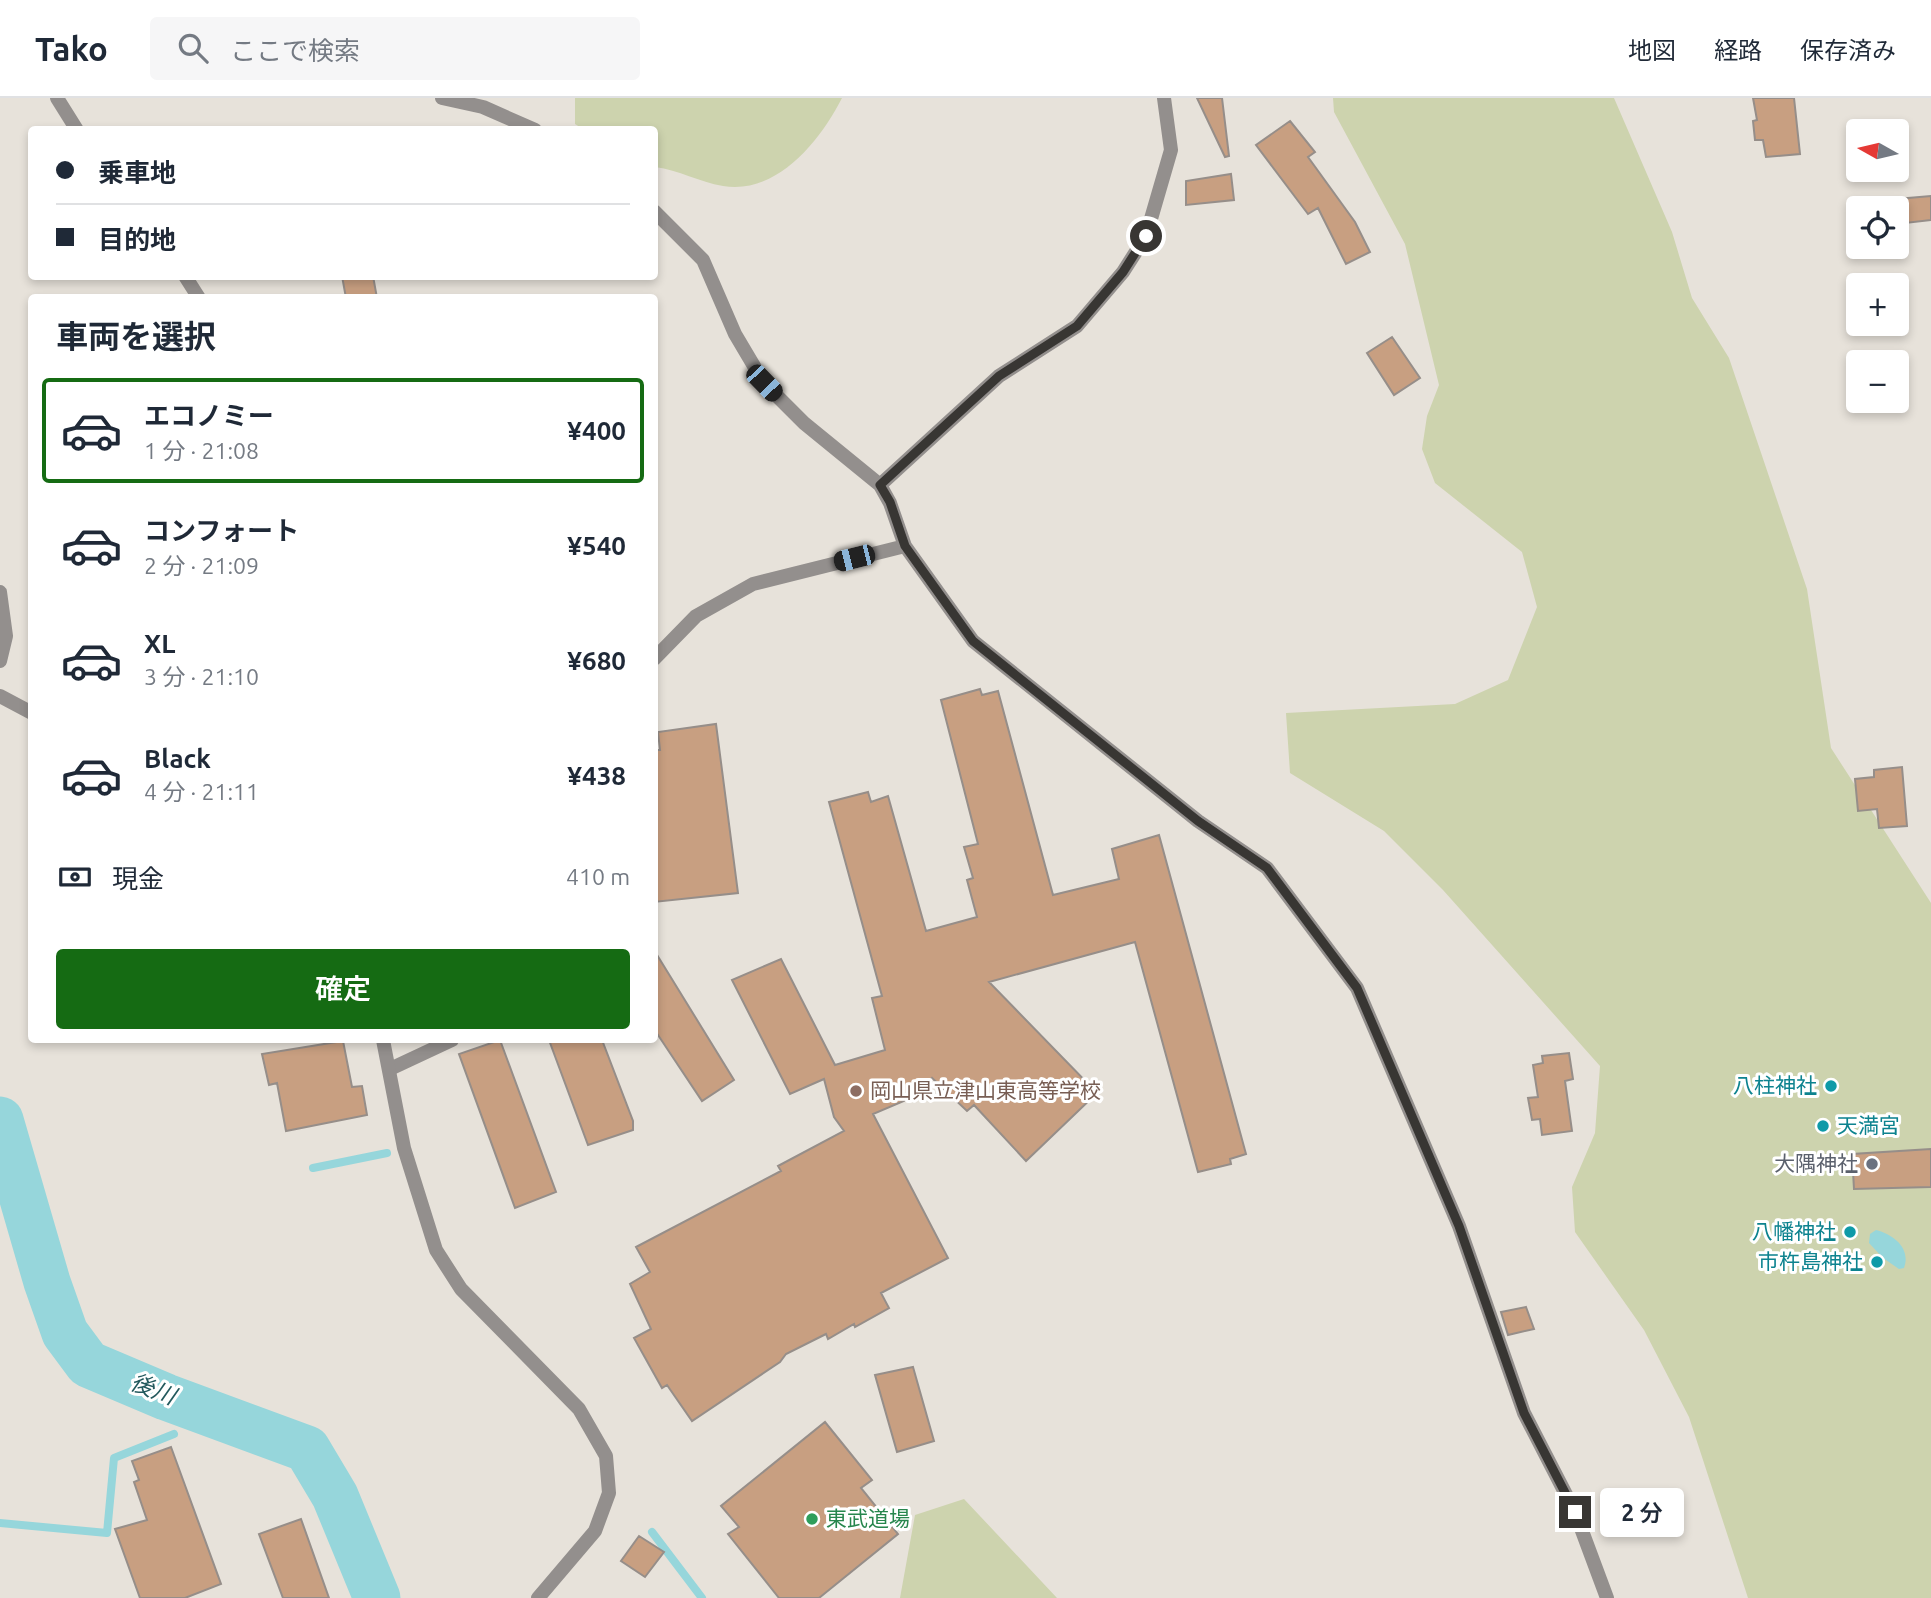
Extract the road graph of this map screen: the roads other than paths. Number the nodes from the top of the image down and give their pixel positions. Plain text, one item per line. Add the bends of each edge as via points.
1 (57, 98) edge
2 (442, 98) edge
3 (1164, 98) edge
4 (74, 126) edge
5 (526, 126) edge
6 (658, 215) edge
7 (880, 485) junction
8 (905, 546) junction
9 (0, 592) edge
10 (658, 655) edge
11 (0, 661) edge
12 (0, 696) edge
13 (28, 711) edge
14 (384, 1043) edge
15 (446, 1043) edge
16 (390, 1069) junction
17 (538, 1598) edge
18 (1608, 1598) edge

1 - 4 street
2 - 5 street via 483,107
3 - 7 street via 1171,150 1146,236 1123,272 1077,326 999,376
6 - 7 street via 704,261 735,334 764,383 804,423
7 - 8 street
8 - 10 street via 753,584 696,616
8 - 18 street via 973,641 1198,821 1267,868 1357,988 1459,1226 1524,1413 1575,1512
9 - 11 street via 6,636
12 - 13 street
14 - 16 street
15 - 16 street
16 - 17 street via 404,1148 436,1250 461,1290 579,1409 606,1456 609,1493 595,1531

